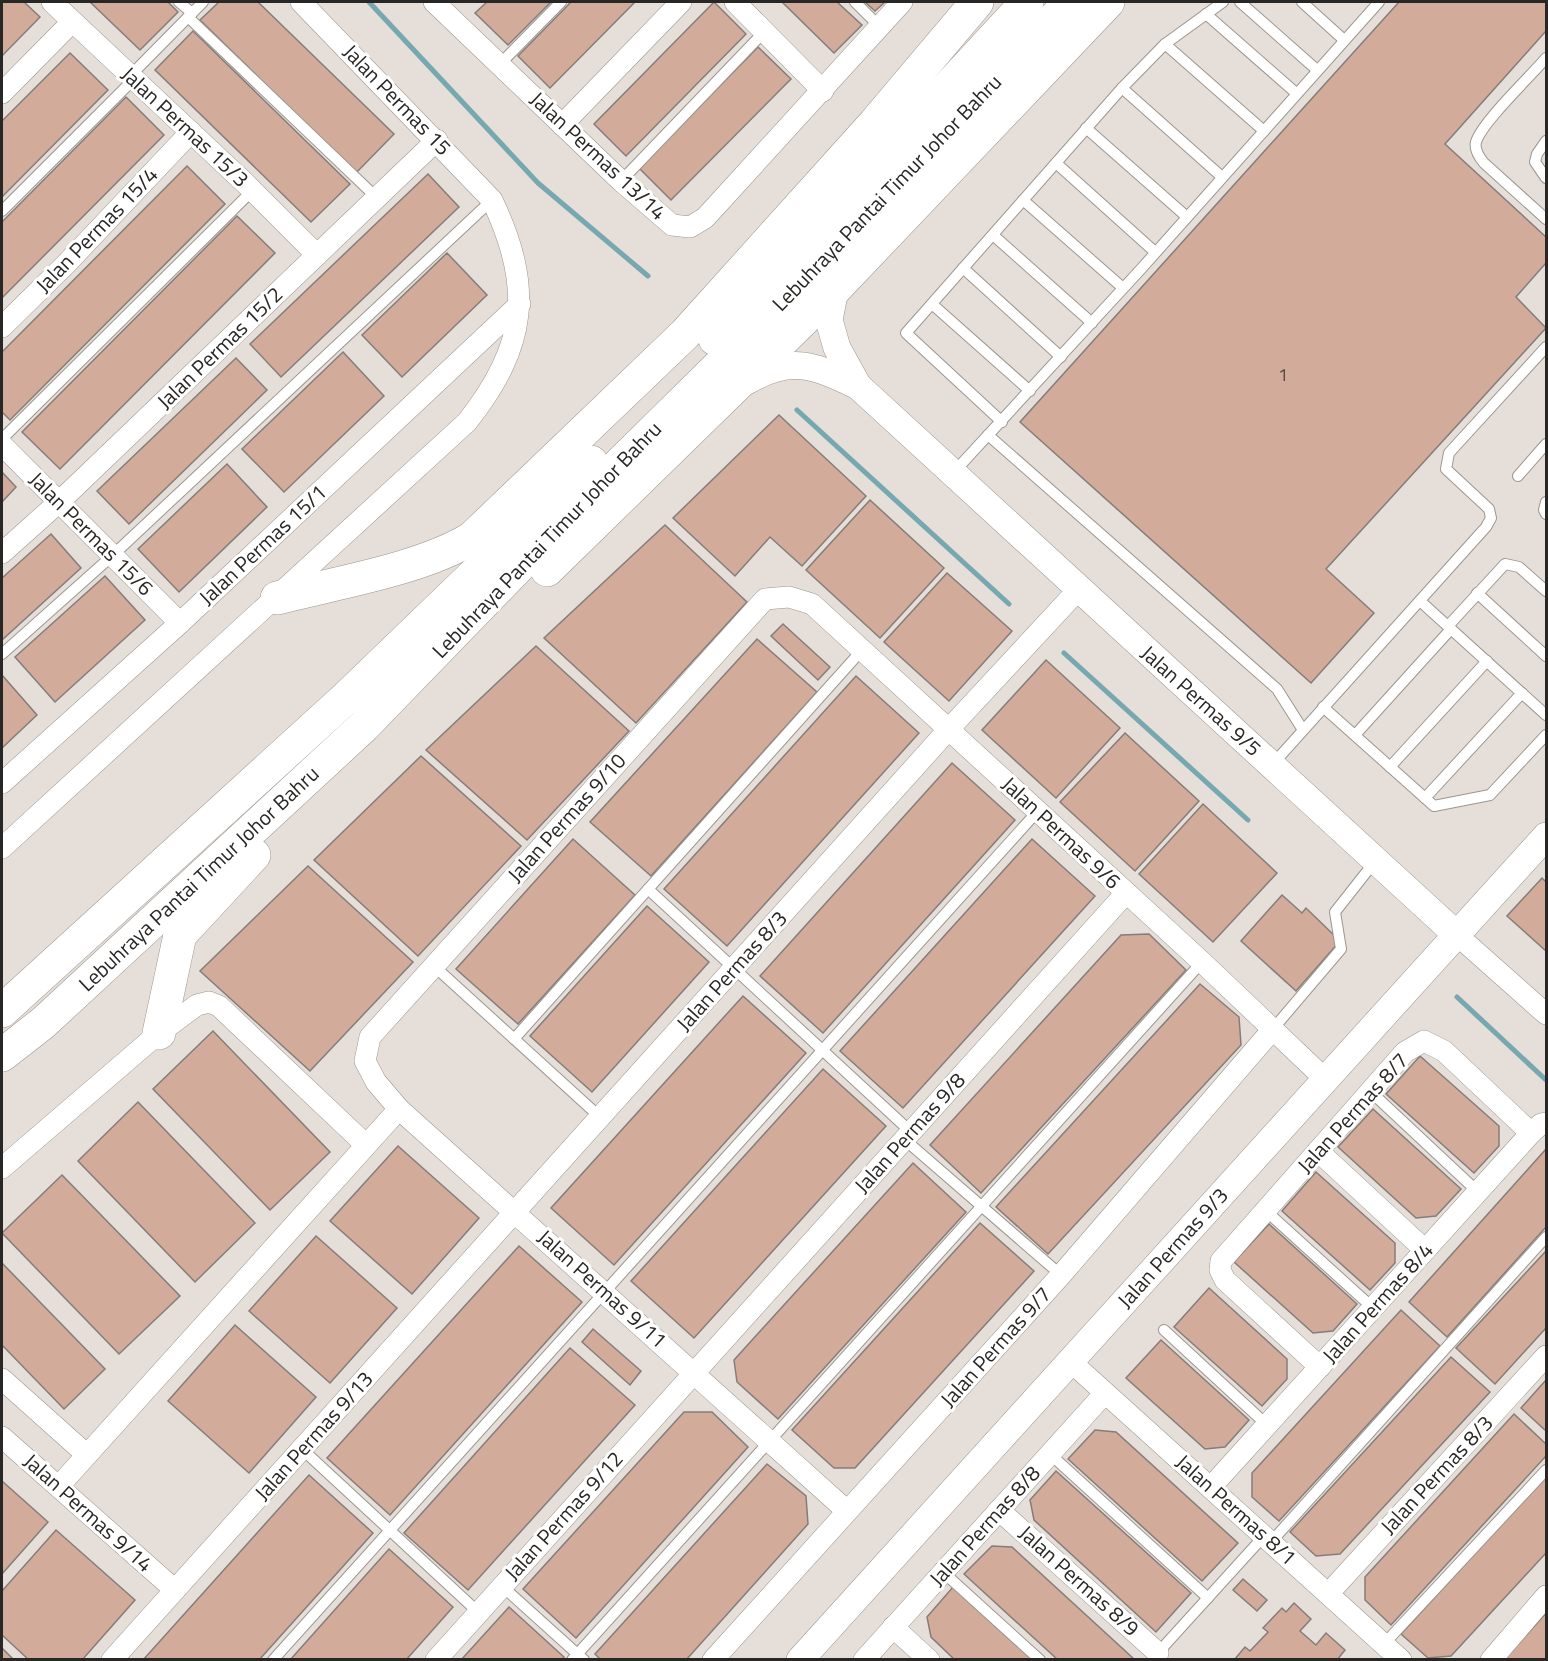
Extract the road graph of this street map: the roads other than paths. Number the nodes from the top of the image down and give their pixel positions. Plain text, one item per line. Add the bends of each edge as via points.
1 (52, 2) edge
2 (179, 2) edge
3 (203, 2) edge
4 (301, 2) edge
5 (561, 2) edge
6 (681, 2) edge
7 (735, 2) edge
8 (855, 2) edge
9 (902, 2) edge
10 (977, 2) edge
11 (990, 2) edge
12 (1027, 2) edge
13 (1070, 2) edge
14 (1108, 2) edge
15 (1223, 2) edge
16 (1240, 2) edge
17 (1302, 2) edge
18 (1375, 3) edge
19 (442, 4) edge
20 (1206, 14) junction
21 (190, 15) junction
22 (72, 22) junction
23 (879, 26) junction
24 (765, 31) junction
25 (1344, 40) junction
26 (1165, 44) junction
27 (1546, 58) edge
28 (500, 65) junction
29 (1317, 69) junction
30 (132, 77) junction
31 (1122, 88) junction
32 (823, 91) junction
33 (2, 93) edge
34 (1296, 93) junction
35 (562, 125) junction
36 (1086, 128) junction
37 (1264, 131) junction
38 (191, 132) junction
39 (437, 140) junction
40 (1546, 141) edge
41 (1056, 164) junction
42 (1222, 177) junction
43 (1546, 178) edge
44 (621, 181) junction
45 (253, 190) junction
46 (377, 198) junction
47 (492, 200) junction
48 (1023, 200) junction
49 (2, 211) edge
50 (1187, 218) junction
51 (1546, 219) edge
52 (993, 235) junction
53 (1155, 252) junction
54 (317, 255) junction
55 (790, 260) junction
56 (963, 268) junction
57 (1123, 288) junction
58 (835, 289) junction
59 (520, 304) junction
60 (932, 304) junction
61 (1092, 323) junction
62 (2, 327) edge
63 (1546, 347) edge
64 (1061, 357) junction
65 (858, 386) junction
66 (736, 387) junction
67 (1030, 391) junction
68 (1002, 422) junction
69 (988, 435) junction
70 (2, 439) edge
71 (1546, 444) edge
72 (2, 445) edge
73 (952, 475) junction
74 (1518, 476) dead end
75 (59, 502) junction
76 (1546, 502) edge
77 (1546, 514) edge
78 (2, 553) edge
79 (112, 555) junction
80 (1078, 590) junction
81 (1546, 591) edge
82 (1477, 593) junction
83 (789, 597) joint
84 (277, 598) junction
85 (1420, 601) junction
86 (180, 623) junction
87 (1449, 627) junction
88 (862, 650) junction
89 (2, 654) edge
90 (1546, 656) edge
91 (1487, 661) junction
92 (1522, 693) junction
93 (1323, 707) junction
94 (1546, 715) edge
95 (948, 730) junction
96 (1303, 730) junction
97 (1355, 735) junction
98 (1546, 735) edge
99 (1271, 765) junction
100 (1390, 767) junction
101 (2, 783) edge
102 (1425, 798) junction
103 (1037, 812) junction
104 (1544, 843) edge
105 (2, 848) edge
106 (254, 854) junction
107 (1376, 860) junction
108 (648, 889) junction
109 (1126, 893) junction
110 (1457, 935) junction
111 (1202, 962) junction
112 (434, 966) junction
113 (734, 969) junction
114 (2, 1011) edge
115 (1546, 1014) edge
116 (43, 1023) junction
117 (1273, 1029) junction
118 (159, 1034) junction
119 (514, 1039) junction
120 (822, 1050) junction
121 (2, 1055) edge
122 (365, 1061) joint
123 (1326, 1080) junction
124 (1370, 1091) junction
125 (399, 1109) junction
126 (601, 1118) junction
127 (1539, 1128) edge
128 (908, 1135) junction
129 (366, 1145) junction
130 (1318, 1151) junction
131 (2, 1168) edge
132 (1478, 1192) junction
133 (982, 1206) junction
134 (1265, 1210) junction
135 (516, 1212) junction
136 (1546, 1237) edge
137 (1425, 1250) junction
138 (1061, 1275) junction
139 (604, 1292) junction
140 (1373, 1308) junction
141 (1164, 1330) dead end
142 (1546, 1356) edge
143 (1070, 1361) junction
144 (1320, 1367) junction
145 (693, 1372) junction
146 (2, 1379) edge
147 (1105, 1393) junction
148 (1267, 1425) junction
149 (2, 1437) edge
150 (769, 1441) junction
151 (302, 1449) junction
152 (1050, 1454) junction
153 (87, 1455) junction
154 (1546, 1470) edge
155 (59, 1486) junction
156 (1211, 1487) junction
157 (999, 1510) junction
158 (847, 1511) junction
159 (390, 1530) junction
160 (1267, 1539) junction
161 (943, 1572) junction
162 (502, 1586) junction
163 (175, 1590) junction
164 (1328, 1594) junction
165 (1546, 1596) edge
166 (1208, 1598) junction
167 (478, 1612) junction
168 (893, 1627) junction
169 (1384, 1644) junction
170 (1155, 1656) edge
171 (578, 1657) edge
172 (112, 1659) edge
173 (273, 1659) edge
174 (436, 1659) edge
175 (713, 1659) edge
176 (800, 1659) edge
177 (864, 1659) edge
178 (929, 1659) edge
179 (1040, 1659) edge
180 (1401, 1659) edge
181 (1491, 1659) edge

1 - 22 street, Jalan Permas 15/3
2 - 21 lane
3 - 21 lane
4 - 39 street, Jalan Permas 15
5 - 28 lane
6 - 35 street
7 - 24 street
8 - 23 lane
9 - 23 street, Jalan Permas 13/14
10 - 84 highway via 875,123 685,334 472,538 430,559
11 - 55 highway
12 - 55 highway, Lebuhraya Pantai Timur Johor Bahru
13 - 116 highway, Lebuhraya Pantai Timur Johor Bahru via 782,304 586,497 364,726
14 - 58 highway
15 - 20 lane
16 - 29 lane
17 - 25 lane
18 - 25 lane
19 - 28 street, Jalan Permas 13/14
20 - 26 lane
20 - 34 lane
21 - 30 lane
21 - 46 lane
22 - 30 street, Jalan Permas 15/3
22 - 33 street
23 - 32 street, Jalan Permas 13/14
24 - 32 street
24 - 44 lane
25 - 29 lane
26 - 31 lane
26 - 37 lane
27 - 51 lane via 1475,143 1484,163
28 - 35 street, Jalan Permas 13/14
29 - 34 lane
30 - 38 street, Jalan Permas 15/3
30 - 49 lane
31 - 36 lane
31 - 42 lane
32 - 44 street, Jalan Permas 13/14 via 705,218 690,227 672,225
34 - 37 lane
35 - 44 street, Jalan Permas 13/14
36 - 41 lane
36 - 50 lane
37 - 42 lane
38 - 45 street, Jalan Permas 15/3
38 - 62 street, Jalan Permas 15/4
39 - 46 street, Jalan Permas 15/2
39 - 47 street, Jalan Permas 15
40 - 43 lane via 1535,162
41 - 48 lane
41 - 53 lane
42 - 50 lane
45 - 54 street, Jalan Permas 15/3
45 - 70 lane
46 - 54 street, Jalan Permas 15/2
47 - 59 street, Jalan Permas 15 via 508,233 519,279
47 - 79 lane
48 - 52 lane
48 - 57 lane
50 - 53 lane
52 - 56 lane
52 - 61 lane
53 - 57 lane
54 - 75 street, Jalan Permas 15/2
55 - 114 highway, Lebuhraya Pantai Timur Johor Bahru via 678,378 356,689
56 - 60 lane
56 - 64 lane
57 - 61 lane
58 - 65 street, Jalan Permas 9/5 via 829,320 837,348
58 - 66 highway
59 - 84 street, Jalan Permas 15 via 503,370 467,422
59 - 86 street, Jalan Permas 15/1
60 - 67 lane
60 - 68 lane via 906,333
61 - 64 lane
63 - 85 lane via 1449,453 1446,470 1489,509 1491,518
64 - 67 lane
65 - 66 street, Jalan Permas 9/5 via 820,368 794,364 765,370
65 - 73 street, Jalan Permas 9/5
66 - 106 highway
67 - 68 lane
68 - 69 lane
69 - 73 lane
69 - 96 lane via 1277,689
71 - 74 lane
72 - 75 street, Jalan Permas 15/6
73 - 80 street, Jalan Permas 9/5
75 - 78 street, Jalan Permas 15/2
75 - 79 street, Jalan Permas 15/6
76 - 77 lane
79 - 86 street, Jalan Permas 15/6
79 - 89 lane
80 - 95 street, Jalan Permas 8/3
80 - 99 street, Jalan Permas 9/5
81 - 82 lane via 1510,563 1500,567
82 - 87 lane
82 - 90 lane
83 - 88 street, Jalan Permas 9/6 via 812,604
83 - 112 street, Jalan Permas 9/10 via 765,599
84 - 105 street, Jalan Permas 15
85 - 87 lane
85 - 93 lane
86 - 101 street, Jalan Permas 15/1
87 - 91 lane
87 - 97 lane
88 - 95 street, Jalan Permas 9/6
88 - 108 lane
91 - 92 lane
91 - 100 lane
92 - 94 lane
92 - 102 lane
93 - 96 lane
93 - 97 lane
95 - 103 street, Jalan Permas 9/6
95 - 113 street, Jalan Permas 8/3
96 - 99 lane
97 - 100 lane
98 - 102 lane via 1490,795 1434,806
99 - 107 street, Jalan Permas 9/5
100 - 102 lane
103 - 109 street, Jalan Permas 9/6
103 - 120 lane
104 - 110 street, Jalan Permas 9/3
106 - 116 highway via 196,896
106 - 118 highway via 180,935
107 - 110 street, Jalan Permas 9/5
107 - 117 lane via 1335,912 1341,949
108 - 113 lane
108 - 119 lane
109 - 111 street, Jalan Permas 9/6
109 - 128 street, Jalan Permas 9/8
110 - 115 street, Jalan Permas 9/5
110 - 123 street, Jalan Permas 9/3
111 - 117 street, Jalan Permas 9/6
111 - 133 lane
112 - 119 lane
112 - 122 street, Jalan Permas 9/10 via 370,1037
113 - 120 lane
113 - 126 street, Jalan Permas 8/3
116 - 121 highway, Lebuhraya Pantai Timur Johor Bahru
117 - 123 street, Jalan Permas 9/6
117 - 138 street, Jalan Permas 9/7
118 - 129 street via 197,1005 209,1002 219,1006
118 - 131 street
119 - 126 lane
120 - 128 lane
120 - 139 lane
122 - 125 street, Jalan Permas 9/11 via 376,1082
123 - 143 street, Jalan Permas 9/3
124 - 127 street, Jalan Permas 8/7 via 1406,1052 1424,1041 1444,1051
124 - 130 street, Jalan Permas 8/7
124 - 132 lane
125 - 129 street
125 - 135 street, Jalan Permas 9/11
126 - 135 street, Jalan Permas 8/3
127 - 132 street, Jalan Permas 8/4
128 - 133 lane
128 - 145 street, Jalan Permas 9/8
129 - 153 street
130 - 134 street, Jalan Permas 8/7
130 - 137 street
132 - 137 street, Jalan Permas 8/4
133 - 138 lane
133 - 150 lane
134 - 140 lane
134 - 144 street, Jalan Permas 8/7 via 1221,1260 1220,1270 1234,1290
135 - 139 street, Jalan Permas 9/11
135 - 151 street, Jalan Permas 9/13
136 - 160 lane
137 - 140 street, Jalan Permas 8/4
138 - 158 street, Jalan Permas 9/7
139 - 145 street, Jalan Permas 9/11
139 - 159 lane
140 - 144 street, Jalan Permas 8/4
141 - 148 lane
142 - 164 street, Jalan Permas 8/3
143 - 147 street, Jalan Permas 8/1
143 - 176 street, Jalan Permas 9/3
144 - 148 street, Jalan Permas 8/4
145 - 150 street, Jalan Permas 9/11
145 - 162 street, Jalan Permas 9/12
146 - 153 street
147 - 152 street, Jalan Permas 8/8
147 - 156 street, Jalan Permas 8/1
148 - 156 street, Jalan Permas 8/4
149 - 155 street, Jalan Permas 9/14
150 - 158 street, Jalan Permas 9/11
150 - 171 lane
151 - 159 lane
151 - 163 street, Jalan Permas 9/13
152 - 157 street, Jalan Permas 8/8
152 - 166 lane
153 - 155 street
154 - 169 lane
155 - 163 street, Jalan Permas 9/14
156 - 160 street, Jalan Permas 8/1
157 - 161 street, Jalan Permas 8/8
157 - 170 street, Jalan Permas 8/9
158 - 175 street, Jalan Permas 9/7
159 - 167 lane
159 - 173 lane
160 - 164 street, Jalan Permas 8/1
160 - 166 lane
161 - 168 street, Jalan Permas 8/8
161 - 179 lane
162 - 167 street, Jalan Permas 9/12
162 - 171 lane
163 - 172 street, Jalan Permas 9/13
164 - 169 street, Jalan Permas 8/1
165 - 181 street
166 - 170 lane
167 - 174 street, Jalan Permas 9/12
168 - 177 street, Jalan Permas 8/8
168 - 178 street
169 - 180 street, Jalan Permas 8/1

